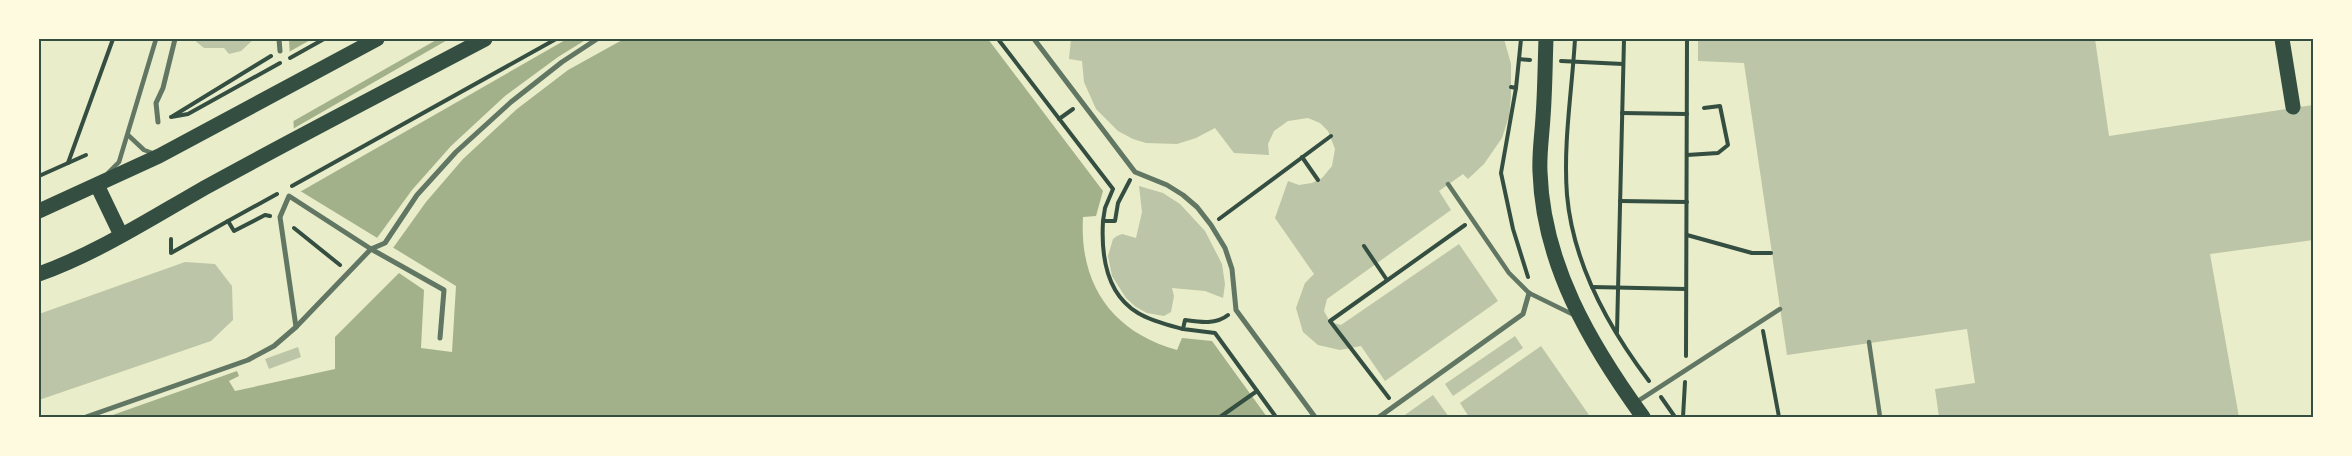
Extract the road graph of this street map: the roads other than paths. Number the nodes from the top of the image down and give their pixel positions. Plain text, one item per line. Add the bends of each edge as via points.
1 (156, 39) edge
2 (175, 39) edge
3 (279, 39) edge
4 (377, 39) edge
5 (484, 39) edge
6 (597, 39) edge
7 (1034, 39) edge
8 (1546, 39) edge
9 (2282, 39) edge
10 (280, 51) road end
11 (2293, 107) dead end
12 (158, 122) dead end
13 (128, 135) junction
14 (159, 156) junction
15 (1448, 184) dead end
16 (97, 185) junction
17 (39, 211) edge
18 (115, 238) junction
19 (371, 249) junction
20 (39, 274) edge
21 (1530, 293) junction
22 (1780, 309) dead end
23 (1579, 318) junction
24 (296, 327) junction
25 (440, 338) dead end
26 (1869, 342) dead end
27 (1633, 404) junction
28 (86, 417) edge
29 (1315, 417) edge
30 (1379, 417) edge
31 (1642, 417) edge
32 (1880, 417) edge

1 - 13 lane
2 - 12 street via 156,103
3 - 10 street
4 - 14 main road
5 - 18 main road
6 - 19 street via 511,102 456,152 417,195 385,243
7 - 29 street via 1135,172 1183,195 1211,225 1232,269 1236,309
8 - 23 main road via 1540,171 1544,215 1554,256
9 - 11 main road
13 - 14 lane via 144,150
13 - 16 lane via 119,162
14 - 16 main road
15 - 21 lane via 1509,273
16 - 17 main road
16 - 18 main road
18 - 20 main road
19 - 24 street
19 - 24 street via 289,196 280,217
19 - 25 street via 444,290
21 - 23 lane
21 - 30 street via 1523,314
22 - 27 lane
23 - 27 main road
24 - 28 street via 274,346 248,360
26 - 32 lane
27 - 31 main road

